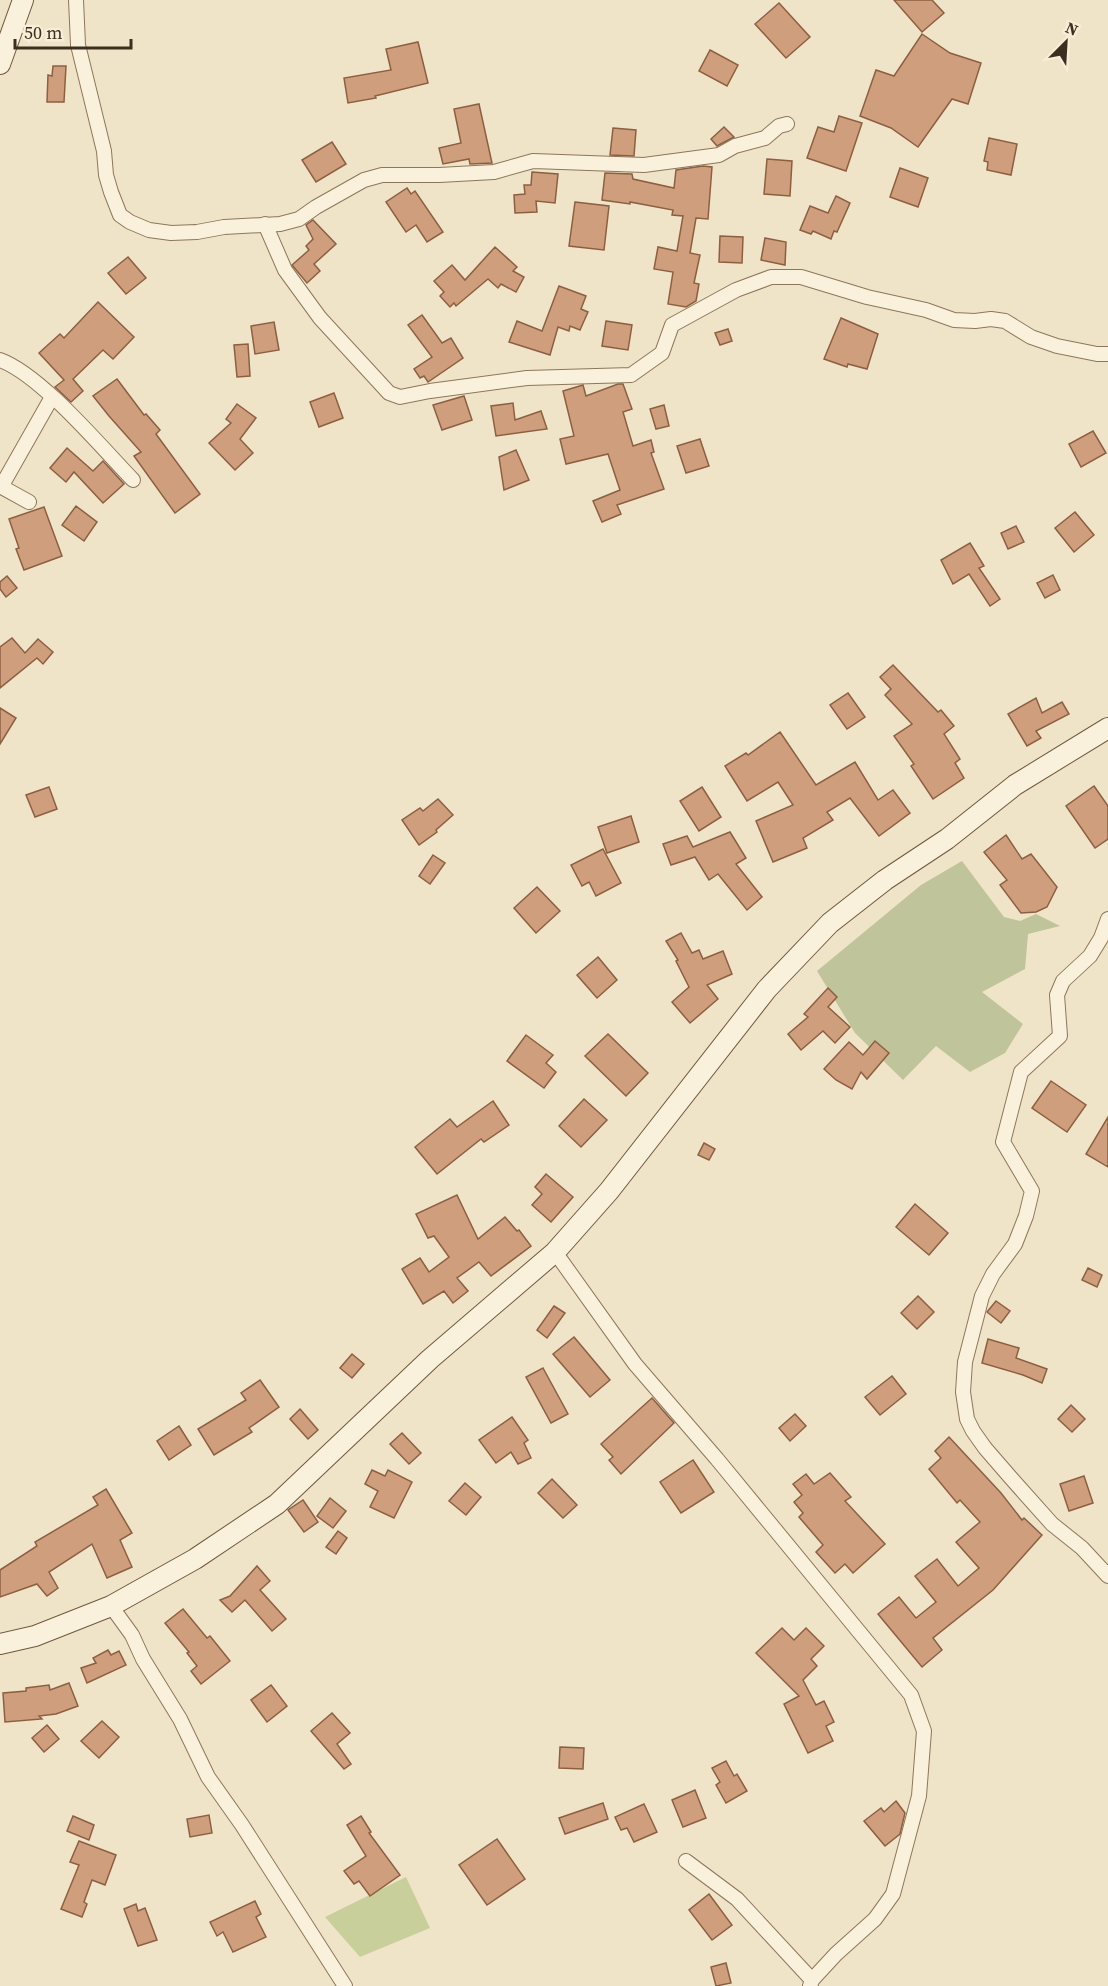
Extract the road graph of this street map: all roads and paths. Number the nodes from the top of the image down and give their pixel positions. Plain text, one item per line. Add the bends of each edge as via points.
1 (23, 0) edge
2 (76, 0) edge
3 (0, 64) edge
4 (787, 124) dead end
5 (265, 224) junction
6 (1108, 354) edge
7 (0, 360) edge
8 (52, 397) junction
9 (133, 480) dead end
10 (1, 486) edge
11 (29, 502) dead end
12 (1108, 728) edge
13 (1108, 919) edge
14 (555, 1252) junction
15 (1108, 1576) edge
16 (111, 1606) junction
17 (0, 1644) edge
18 (686, 1861) dead end
19 (811, 1983) edge
20 (345, 1986) edge

1 - 3 main road
2 - 5 street via 82,67 104,151 106,175 120,215 148,230 171,232
4 - 5 street via 778,126 765,138 719,155 644,165 533,161 494,172 382,175 364,180 299,219
5 - 6 street via 285,270 320,318 389,393 400,397 527,378 631,375 662,352 672,325 736,290 771,277 801,277 954,320 1005,321 1031,337 1057,346
7 - 8 street via 13,364
8 - 9 street
8 - 10 street
10 - 11 street
12 - 14 main road via 1015,785 947,840 885,880 830,923 767,989 609,1191
13 - 15 street via 1089,956 1063,981 1057,995 1060,1036 1021,1072 1003,1142 1032,1191 1015,1244 982,1296 963,1392 967,1419 985,1448 1052,1524
14 - 16 main road via 430,1359 277,1504 195,1559
14 - 19 street via 635,1364 899,1679 911,1695 924,1731 919,1796 893,1893 875,1918
16 - 17 main road via 35,1636
16 - 20 street via 180,1719 208,1777
18 - 19 street via 737,1899

